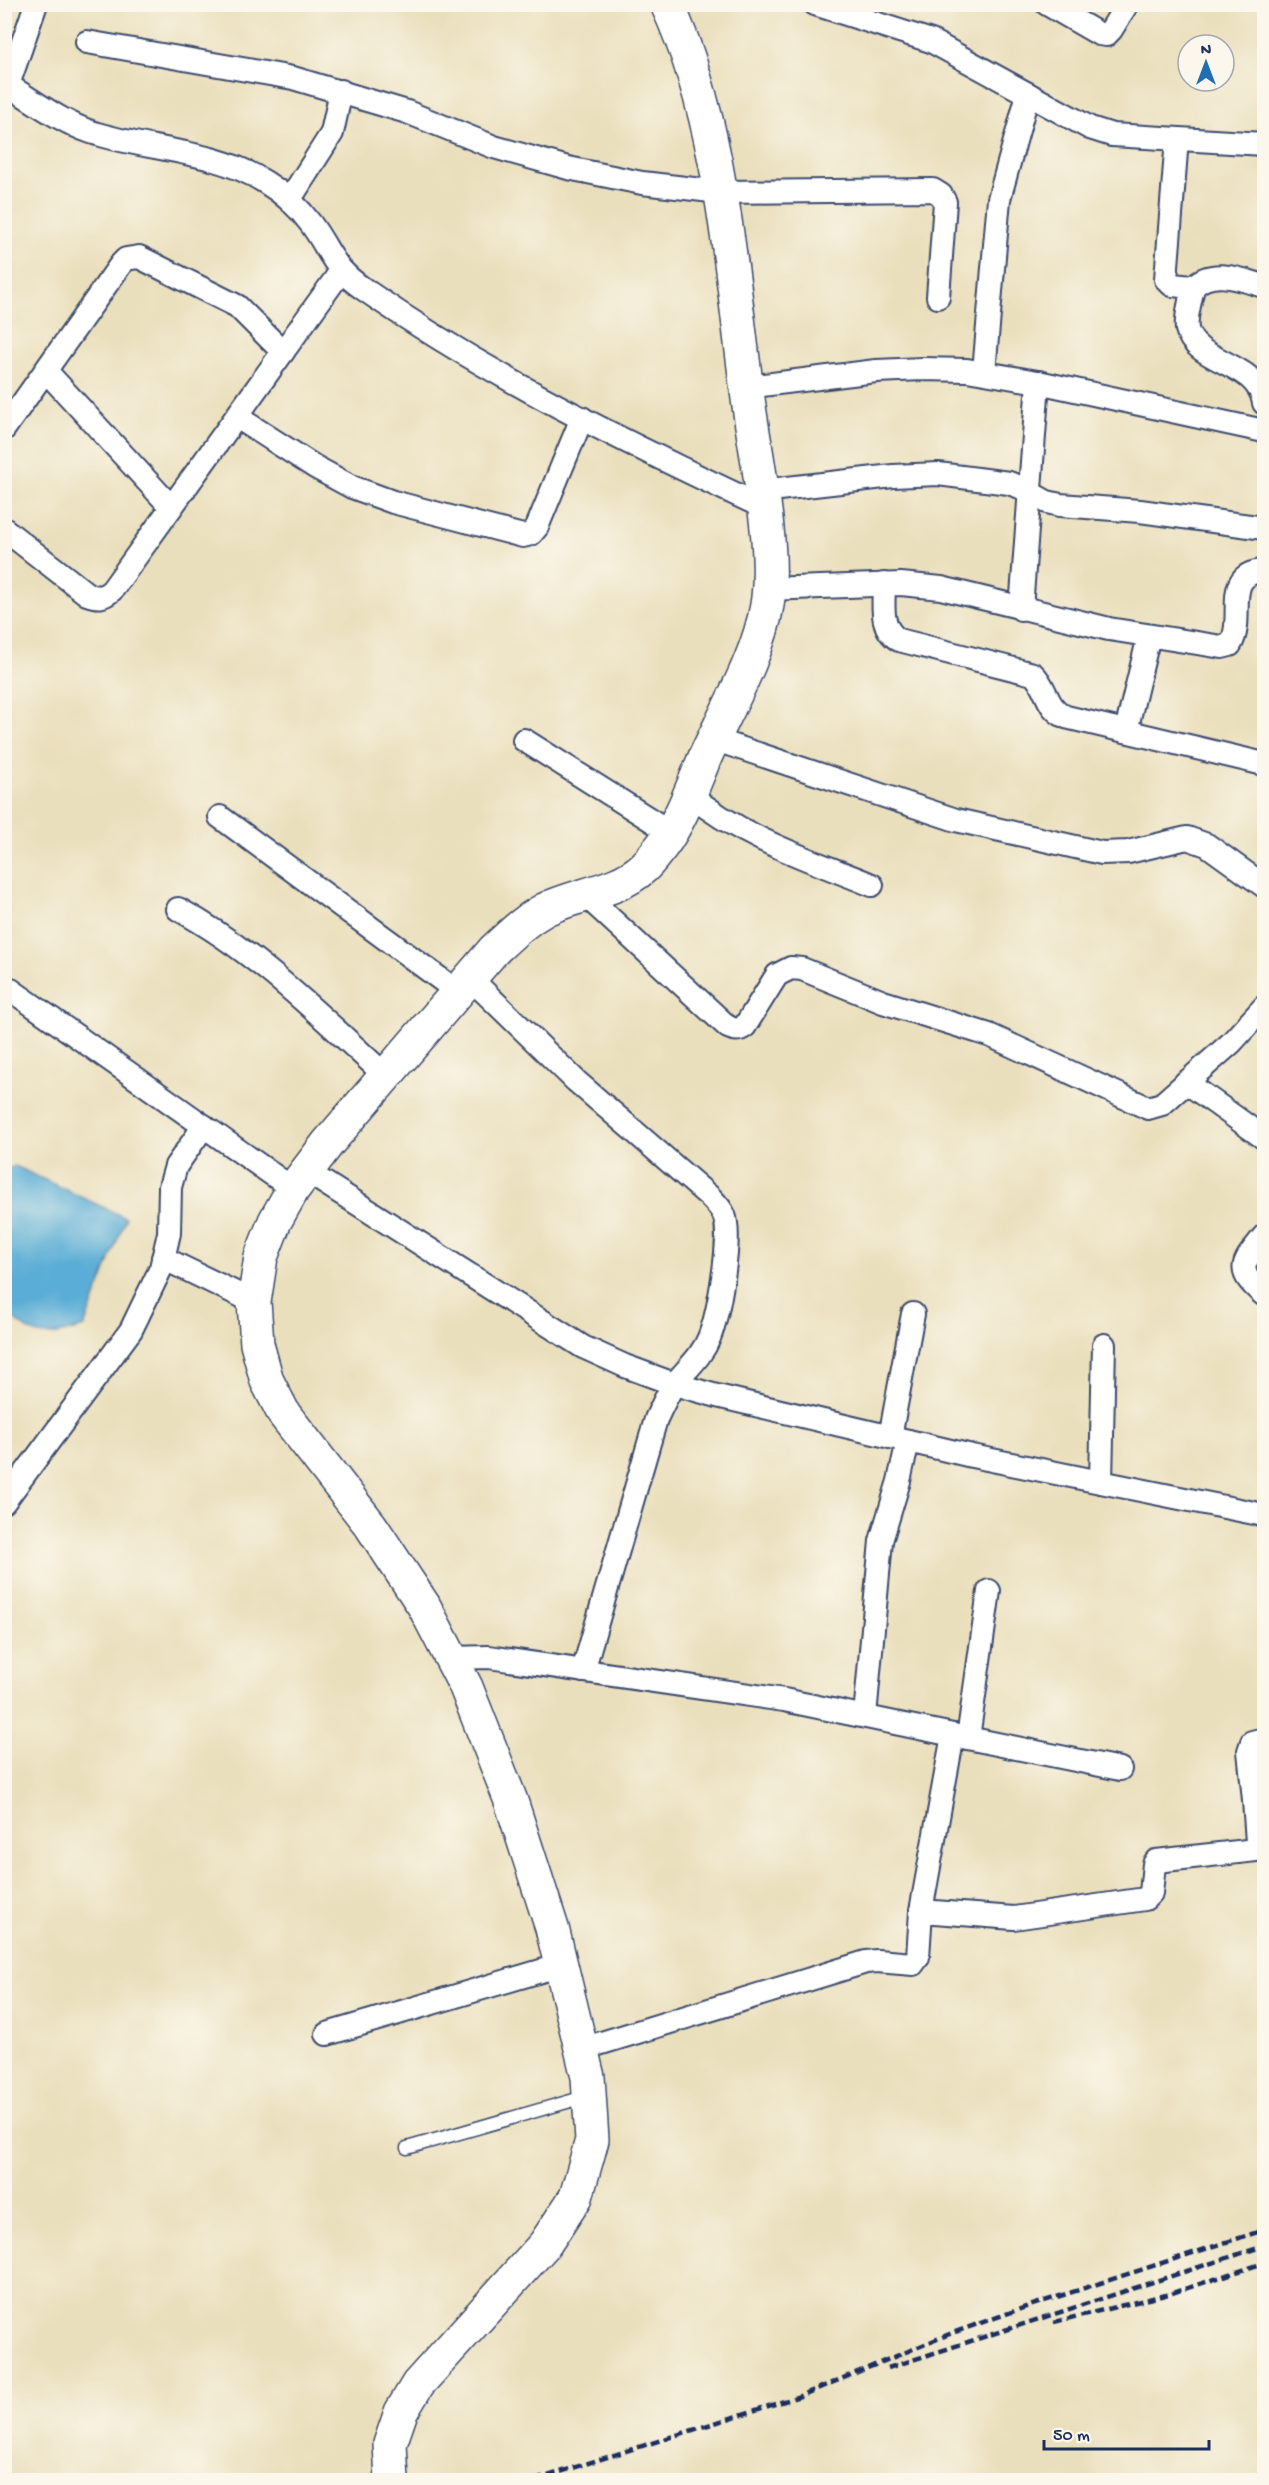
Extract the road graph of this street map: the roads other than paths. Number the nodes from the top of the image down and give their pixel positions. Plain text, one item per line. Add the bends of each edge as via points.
1 (36, 4) edge
2 (667, 4) edge
3 (815, 4) edge
4 (1047, 4) edge
5 (1127, 4) edge
6 (87, 42) dead end
7 (6, 84) edge
8 (340, 91) junction
9 (1028, 94) junction
10 (1177, 139) junction
11 (1264, 144) edge
12 (720, 192) junction
13 (290, 199) junction
14 (341, 271) junction
15 (1264, 286) edge
16 (1193, 287) junction
17 (938, 297) dead end
18 (283, 351) junction
19 (46, 371) junction
20 (984, 372) junction
21 (1038, 382) junction
22 (747, 387) junction
23 (1264, 403) edge
24 (237, 417) junction
25 (582, 418) junction
26 (4, 429) edge
27 (1264, 431) edge
28 (1030, 491) junction
29 (762, 499) junction
30 (171, 507) junction
31 (1264, 528) edge
32 (4, 529) edge
33 (1264, 571) edge
34 (884, 584) junction
35 (767, 589) junction
36 (1021, 609) junction
37 (1149, 636) junction
38 (1126, 731) junction
39 (713, 739) junction
40 (524, 740) dead end
41 (1264, 764) edge
42 (689, 794) junction
43 (220, 817) dead end
44 (670, 832) junction
45 (872, 885) dead end
46 (1264, 886) edge
47 (584, 894) junction
48 (178, 909) dead end
49 (4, 985) edge
50 (464, 985) junction
51 (1264, 1007) edge
52 (386, 1076) junction
53 (1186, 1082) junction
54 (204, 1126) junction
55 (1264, 1138) edge
56 (299, 1180) junction
57 (1264, 1236) edge
58 (163, 1258) junction
59 (1264, 1295) edge
60 (254, 1302) junction
61 (913, 1314) dead end
62 (1104, 1345) dead end
63 (674, 1384) junction
64 (899, 1439) junction
65 (1101, 1482) junction
66 (4, 1502) edge
67 (1264, 1515) edge
68 (988, 1592) dead end
69 (451, 1658) junction
70 (583, 1671) junction
71 (866, 1716) junction
72 (961, 1737) junction
73 (1264, 1739) edge
74 (1120, 1769) dead end
75 (1259, 1800) edge
76 (921, 1911) junction
77 (561, 1965) junction
78 (327, 2034) dead end
79 (582, 2049) junction
80 (589, 2095) junction
81 (407, 2148) dead end
82 (392, 2481) edge

1 - 7 street
2 - 12 street via 707,126
3 - 9 street via 931,41
4 - 5 street via 1106,35
6 - 8 street via 293,78
7 - 13 street via 63,120 92,132 228,164
8 - 12 street via 407,112 494,147 567,168 642,183
8 - 13 street via 332,133
9 - 10 street via 1090,128 1112,135
9 - 20 street via 999,199
10 - 11 street
10 - 16 street via 1166,279 1172,285
12 - 17 street via 927,189 941,195 945,202
12 - 22 street
13 - 14 street
14 - 18 street
14 - 25 street via 365,291 491,369
15 - 16 street via 1225,276 1206,278
16 - 23 street via 1186,326 1190,338 1257,382
18 - 19 street via 237,306 132,257 121,264
18 - 24 street
19 - 26 street
19 - 30 street
20 - 21 street
20 - 22 street via 876,371
21 - 27 street
21 - 28 street
22 - 29 street
24 - 25 street via 352,487 393,502 523,536 537,528
24 - 30 street
25 - 29 street via 638,449
28 - 29 street via 1009,483 938,474 893,476
28 - 31 street via 1060,505
28 - 36 street
29 - 35 street
30 - 32 street via 112,590 97,598
33 - 37 street via 1246,574 1240,581 1235,634 1230,645
34 - 35 street
34 - 36 street via 941,588
34 - 38 street via 885,622 891,635 899,640 1033,674 1041,681 1050,707 1058,713
35 - 39 street via 767,604 754,648
36 - 37 street
37 - 38 street
38 - 41 street
39 - 42 street
39 - 46 street via 956,820 1102,853 1128,852 1187,838 1207,845
40 - 44 street
42 - 44 street
42 - 45 street via 744,832
43 - 50 street
44 - 47 street via 642,868 617,884
47 - 50 street via 518,926
47 - 53 street via 728,1027 745,1026 777,975 791,968 802,969 883,1002 989,1035 1139,1106 1155,1108
48 - 52 street via 244,951
49 - 54 street
50 - 52 street
50 - 63 street via 710,1197 724,1214 728,1239 715,1319 699,1356
51 - 53 street via 1231,1043
52 - 56 street
53 - 55 street
54 - 56 street
54 - 58 street via 176,1166 170,1186 169,1233
56 - 60 street via 275,1221 261,1257
56 - 63 street via 583,1347
57 - 59 street via 1246,1259 1244,1269 1245,1277
58 - 60 street
58 - 66 street via 131,1330
60 - 69 street via 257,1344 267,1381 284,1414 371,1526 424,1606
61 - 64 street
62 - 65 street
63 - 64 street
63 - 70 street via 656,1419
64 - 65 street
64 - 71 street via 899,1481 881,1541
65 - 67 street
68 - 72 street
69 - 70 street via 489,1657
69 - 77 street via 511,1801
70 - 71 street
71 - 72 street
72 - 74 street
72 - 76 street
73 - 75 street via 1252,1742 1249,1751
75 - 76 street via 1256,1850 1156,1861 1151,1893 1145,1899 1014,1918
76 - 79 street via 918,1957 913,1964 867,1962
77 - 78 street
77 - 79 street
79 - 80 street
80 - 81 lane
80 - 82 street via 592,2140 576,2197 538,2252 418,2384 401,2412 390,2444

